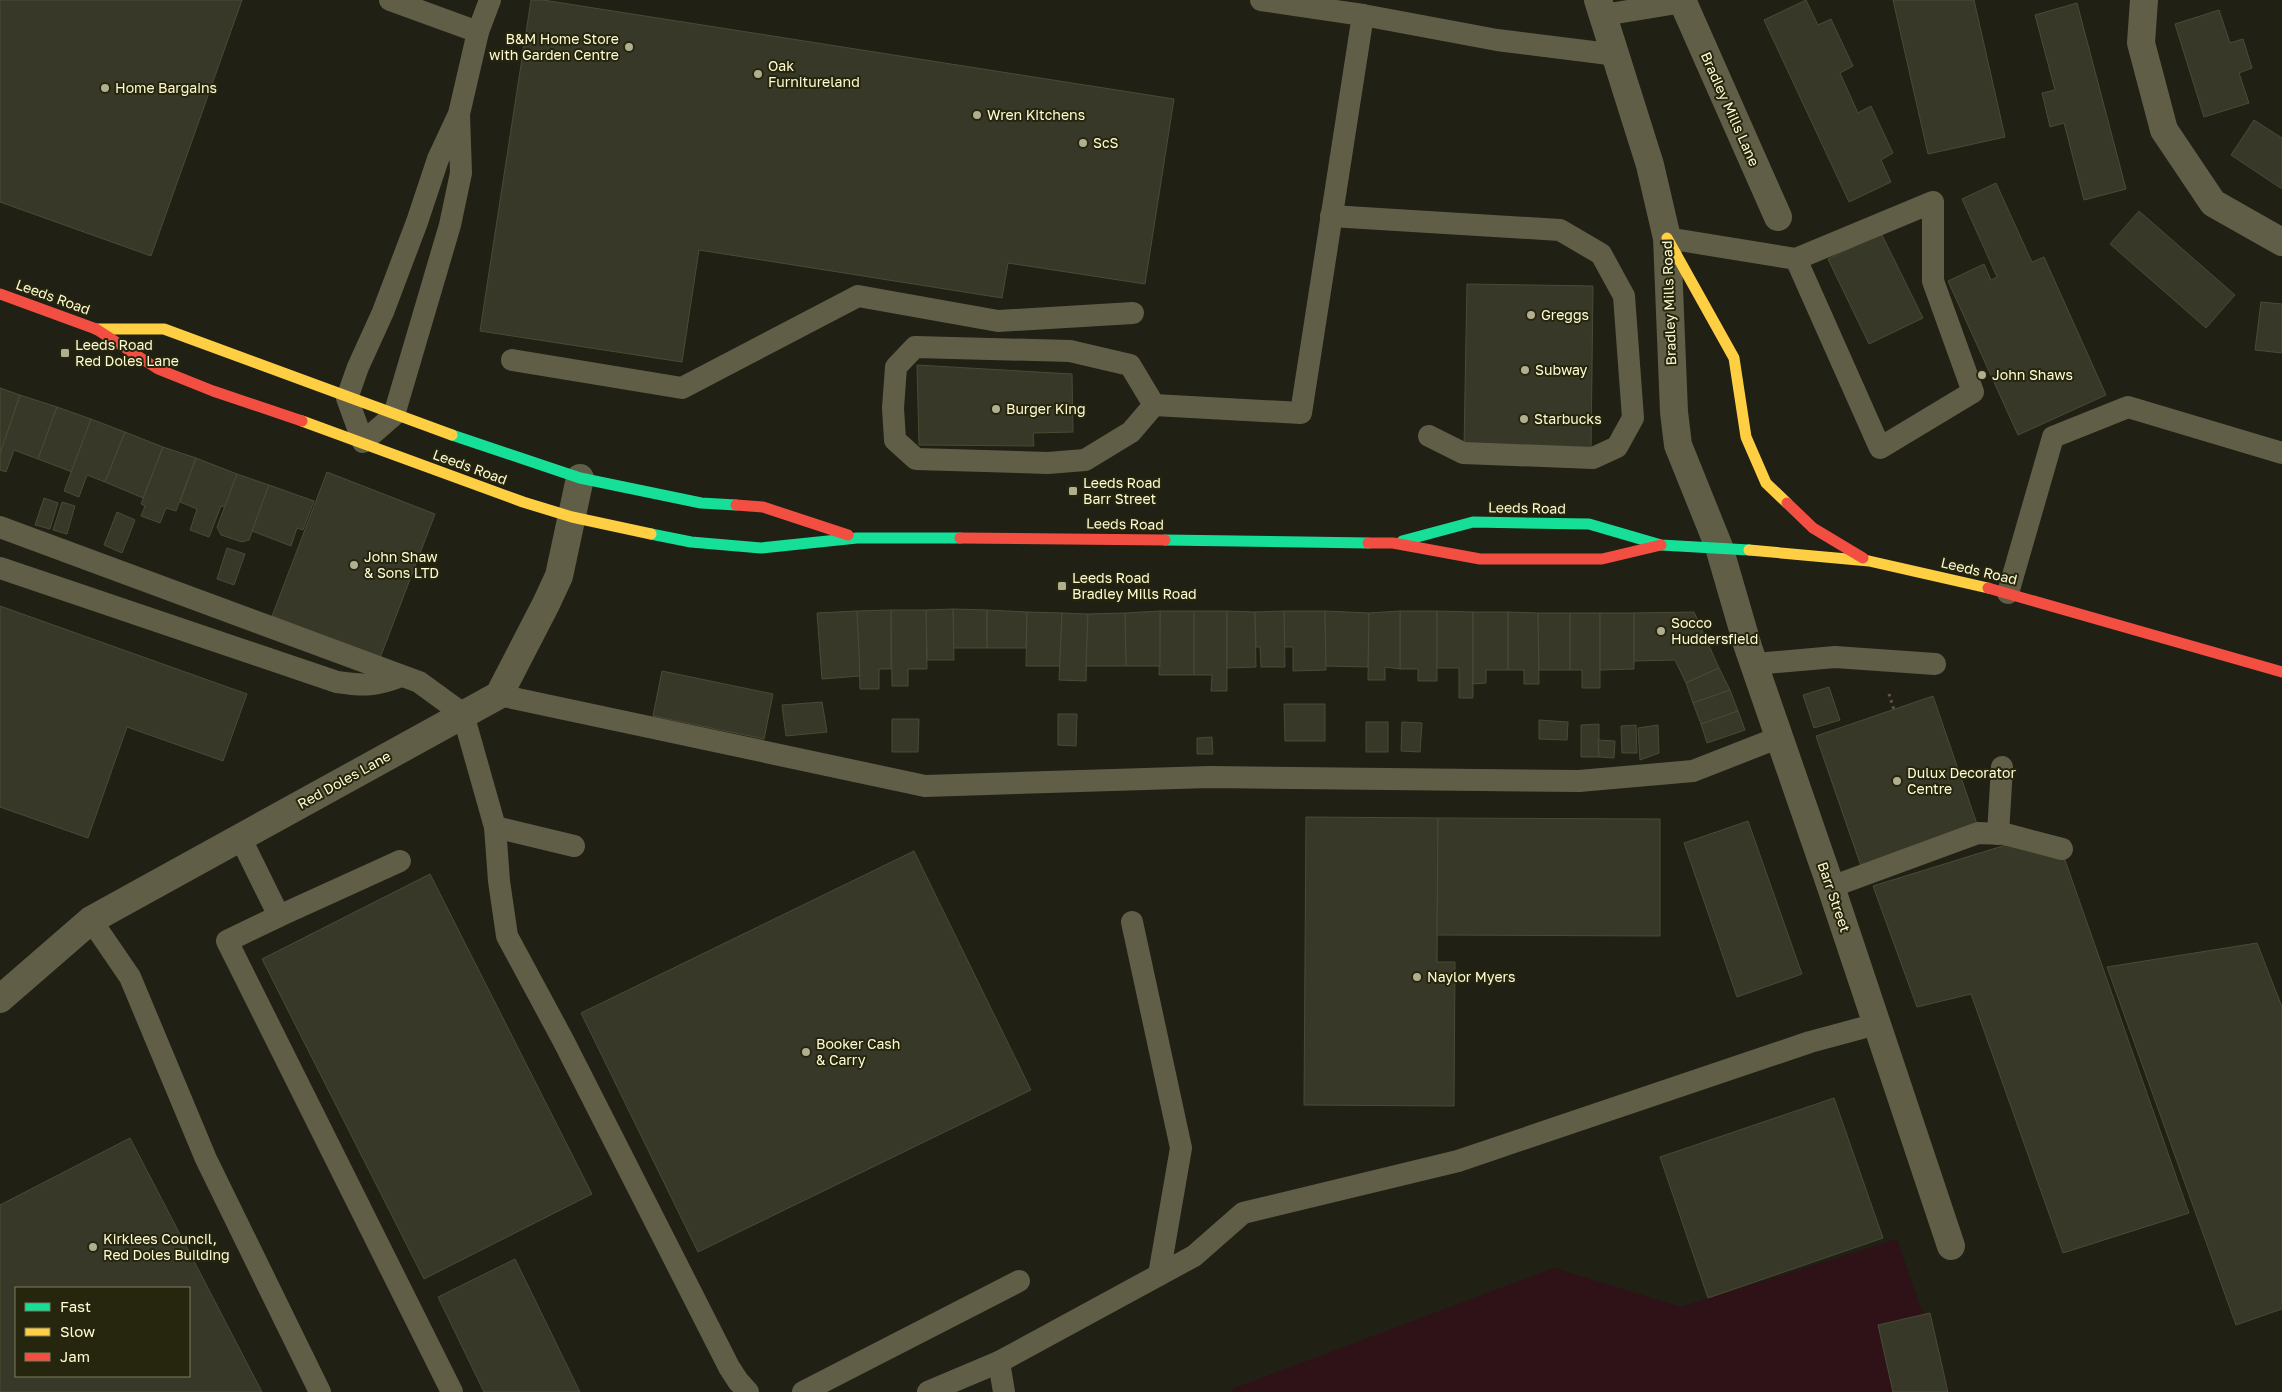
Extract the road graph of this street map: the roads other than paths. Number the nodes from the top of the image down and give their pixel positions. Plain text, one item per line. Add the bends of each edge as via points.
1 (390, 0) edge
2 (490, 0) edge
3 (1261, 0) edge
4 (2144, 0) edge
5 (1682, 1) edge
6 (1601, 7) edge
7 (1363, 15) junction
8 (478, 32) junction
9 (1616, 54) junction
10 (459, 114) junction
11 (1331, 216) junction
12 (1778, 217) dead end
13 (1667, 238) junction
14 (2282, 242) edge
15 (1796, 259) junction
16 (0, 294) edge
17 (1133, 313) dead end
18 (96, 329) junction
19 (512, 360) dead end
20 (347, 398) junction
21 (1154, 405) junction
22 (394, 415) junction
23 (1429, 436) dead end
24 (362, 442) junction
25 (2282, 453) edge
26 (580, 478) junction
27 (572, 517) junction
28 (0, 527) edge
29 (857, 538) junction
30 (1393, 543) junction
31 (1661, 545) junction
32 (1719, 547) junction
33 (1869, 561) junction
34 (0, 568) edge
35 (2008, 593) junction
36 (1755, 664) junction
37 (1935, 664) dead end
38 (2282, 672) edge
39 (402, 676) junction
40 (499, 695) junction
41 (464, 714) junction
42 (1780, 737) junction
43 (2002, 767) dead end
44 (495, 826) junction
45 (1998, 834) junction
46 (240, 837) junction
47 (574, 846) dead end
48 (2062, 850) dead end
49 (400, 861) dead end
50 (1831, 886) junction
51 (279, 916) junction
52 (92, 920) junction
53 (1132, 922) dead end
54 (0, 999) edge
55 (1877, 1024) junction
56 (1951, 1246) dead end
57 (1158, 1276) junction
58 (1019, 1281) dead end
59 (999, 1362) junction
60 (320, 1392) edge
61 (452, 1392) edge
62 (748, 1392) edge
63 (803, 1392) edge
64 (928, 1392) edge
65 (1004, 1392) edge

1 - 8 lane
2 - 8 lane
3 - 7 lane
4 - 14 street via 2141,44 2164,130 2213,203
5 - 6 lane
5 - 12 street, Bradley Mills Lane
6 - 9 street, Bradley Mills Road
7 - 9 lane via 1497,40
7 - 11 lane
8 - 10 lane
9 - 13 street, Bradley Mills Road via 1650,165
10 - 20 lane via 438,159 383,312
10 - 22 lane via 461,173 450,225
11 - 21 lane via 1301,414
11 - 23 lane via 1560,230 1601,254 1624,296 1633,418 1617,447 1593,458 1463,453
13 - 15 lane
13 - 32 street, Bradley Mills Road via 1678,445
13 - 33 main road via 1734,358 1746,437 1766,483 1813,528
15 - 15 lane via 1934,202 1933,280 1973,392 1880,448
16 - 18 main road, Leeds Road
17 - 19 lane via 998,321 858,296 682,388
18 - 20 main road, Leeds Road via 164,329
18 - 24 main road, Leeds Road via 158,369
20 - 22 main road, Leeds Road
20 - 24 lane
21 - 21 lane via 1131,432 1085,460 1048,463 916,459 895,440 896,367 915,347 1070,351 1130,365
22 - 24 lane
22 - 26 main road, Leeds Road
24 - 27 main road, Leeds Road
25 - 35 lane via 2128,407 2053,437
26 - 27 street
26 - 29 main road, Leeds Road via 701,503 763,507
27 - 29 main road, Leeds Road via 691,542 732,546 761,548
27 - 40 street via 558,576
28 - 39 lane
29 - 30 main road, Leeds Road
30 - 31 main road, Leeds Road via 1480,559 1602,559
30 - 31 main road, Leeds Road via 1473,522 1589,524
31 - 32 main road, Leeds Road
32 - 33 main road, Leeds Road
32 - 36 street, Barr Street
33 - 35 main road, Leeds Road
34 - 39 lane via 336,682 363,686
35 - 38 main road, Leeds Road
36 - 37 lane via 1835,657
36 - 42 street, Barr Street
39 - 41 lane via 419,682
40 - 41 street, Red Doles Lane
40 - 42 lane via 925,786 1209,777 1579,781 1693,771
41 - 44 lane
41 - 46 street, Red Doles Lane
42 - 50 street, Barr Street
43 - 45 lane
44 - 47 lane
44 - 62 lane via 507,936 729,1366
45 - 48 lane
45 - 50 lane via 1978,833
46 - 51 lane
46 - 52 street, Red Doles Lane
49 - 51 lane
50 - 55 street, Barr Street
51 - 61 lane via 227,941
52 - 54 street, Red Doles Lane
52 - 60 lane via 130,977 206,1159
53 - 57 lane via 1181,1148
55 - 56 street, Barr Street
55 - 57 lane via 1810,1042 1458,1161 1243,1213 1194,1256
57 - 59 lane
58 - 63 lane
59 - 64 lane
59 - 65 lane

